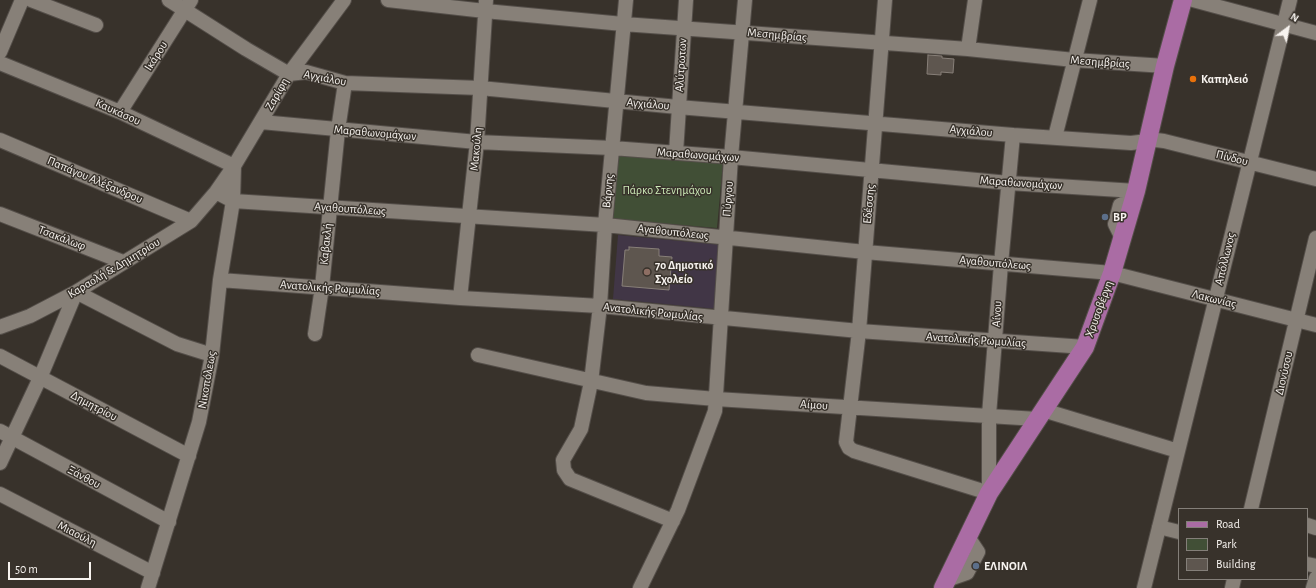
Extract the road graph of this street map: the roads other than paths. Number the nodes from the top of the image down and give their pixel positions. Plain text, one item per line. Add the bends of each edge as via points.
1 (22, 0) edge
2 (31, 0) edge
3 (169, 0) edge
4 (388, 0) edge
5 (626, 0) edge
6 (686, 0) edge
7 (745, 0) edge
8 (885, 0) edge
9 (975, 0) edge
10 (1090, 0) edge
11 (1183, 0) edge
12 (1193, 0) edge
13 (1290, 0) edge
14 (337, 2) edge
15 (188, 5) edge
16 (485, 6) edge
17 (623, 24) junction
18 (1284, 24) junction
19 (96, 25) dead end
20 (684, 28) junction
21 (742, 33) junction
22 (1316, 33) edge
23 (880, 44) junction
24 (968, 50) junction
25 (0, 52) edge
26 (1074, 60) junction
27 (0, 63) edge
28 (1165, 66) junction
29 (289, 74) junction
30 (345, 83) junction
31 (480, 88) junction
32 (616, 101) junction
33 (678, 107) junction
34 (120, 112) junction
35 (736, 112) junction
36 (261, 122) junction
37 (875, 123) junction
38 (338, 130) junction
39 (1013, 135) junction
40 (1055, 137) junction
41 (0, 140) edge
42 (1148, 141) junction
43 (477, 142) junction
44 (612, 148) junction
45 (676, 153) junction
46 (731, 157) junction
47 (1249, 162) junction
48 (234, 166) junction
49 (872, 171) junction
50 (1316, 179) edge
51 (1009, 183) junction
52 (216, 192) junction
53 (1134, 195) junction
54 (233, 201) junction
55 (330, 208) junction
56 (0, 214) edge
57 (468, 217) junction
58 (191, 221) junction
59 (605, 226) junction
60 (726, 237) junction
61 (1316, 238) edge
62 (865, 252) junction
63 (123, 262) junction
64 (1001, 264) junction
65 (1112, 273) junction
66 (220, 280) junction
67 (322, 287) junction
68 (76, 292) junction
69 (460, 298) junction
70 (1215, 299) junction
71 (600, 306) junction
72 (720, 318) junction
73 (1296, 320) junction
74 (1316, 325) edge
75 (0, 327) edge
76 (859, 332) junction
77 (315, 334) dead end
78 (995, 341) junction
79 (1085, 347) junction
80 (212, 355) junction
81 (478, 355) dead end
82 (0, 356) edge
83 (40, 378) junction
84 (591, 382) junction
85 (716, 399) junction
86 (851, 408) junction
87 (1040, 414) junction
88 (989, 415) junction
89 (6, 434) edge
90 (1178, 451) junction
91 (189, 456) junction
92 (0, 463) edge
93 (989, 493) junction
94 (0, 494) edge
95 (1251, 508) edge
96 (673, 521) junction
97 (169, 522) junction
98 (1159, 527) junction
99 (1178, 532) edge
100 (153, 573) junction
101 (1316, 578) edge
102 (945, 584) edge
103 (148, 588) edge
104 (640, 588) edge
105 (1144, 588) edge
106 (1314, 588) edge

1 - 25 street
2 - 19 street
3 - 15 street, Αγχιάλου
4 - 16 street, Μεσημβρίας
5 - 17 street, Βάρνης
6 - 20 street, Αλύτρωτων
7 - 21 street, Πύργου
8 - 23 street, Εδέσσης
9 - 24 street
10 - 26 street
11 - 28 main road, Χρυσοβέργη
12 - 18 street
13 - 18 street, Απόλλωνος
14 - 29 street, Ζαρίφη
15 - 29 street, Αγχιάλου
15 - 34 street, Ικάρου
16 - 17 street, Μεσημβρίας
16 - 31 street, Μακούλη
17 - 20 street, Μεσημβρίας
17 - 32 street, Βάρνης
18 - 22 street
18 - 47 street, Απόλλωνος
20 - 21 street, Μεσημβρίας
20 - 33 street, Αλύτρωτων
21 - 23 street, Μεσημβρίας
21 - 35 street, Πύργου
23 - 24 street, Μεσημβρίας
23 - 37 street, Εδέσσης
24 - 26 street, Μεσημβρίας
26 - 28 street, Μεσημβρίας
26 - 40 street
27 - 34 street, Καυκάσου
28 - 42 main road, Χρυσοβέργη
29 - 30 street, Αγχιάλου via 306,72
29 - 36 street, Ζαρίφη
30 - 31 street, Αγχιάλου
30 - 38 street, Καβακλή
31 - 32 street, Αγχιάλου
31 - 43 street, Μακούλη
32 - 33 street, Αγχιάλου
32 - 44 street, Βάρνης
33 - 35 street, Αγχιάλου
33 - 45 street, Αλύτρωτων
34 - 48 street, Καυκάσου
35 - 37 street, Αγχιάλου
35 - 46 street, Πύργου
36 - 38 street, Μαραθωνομάχων
36 - 48 street, Ζαρίφη
37 - 39 street, Αγχιάλου
37 - 49 street, Εδέσσης
38 - 43 street, Μαραθωνομάχων
38 - 55 street, Καβακλή
39 - 40 street, Αγχιάλου
39 - 51 street, Αίνου
40 - 42 street, Αγχιάλου via 1131,143
41 - 58 street, Παπάγου Αλέξανδρου
42 - 47 street, Πίνδου via 1174,143
42 - 53 main road, Χρυσοβέργη
43 - 44 street, Μαραθωνομάχων
43 - 57 street, Μακούλη
44 - 45 street, Μαραθωνομάχων
44 - 59 street, Βάρνης
45 - 46 street, Μαραθωνομάχων
46 - 49 street, Μαραθωνομάχων
46 - 60 street, Πύργου
47 - 50 street, Πίνδου
47 - 70 street, Απόλλωνος
48 - 52 street, Ζαρίφη
48 - 54 street, Νικοπόλεως
49 - 51 street, Μαραθωνομάχων
49 - 62 street, Εδέσσης
51 - 53 street, Μαραθωνομάχων
51 - 64 street, Αίνου
52 - 54 street
52 - 58 street, Καραολή & Δημητρίου
53 - 65 main road, Χρυσοβέργη
54 - 55 street, Αγαθουπόλεως
54 - 66 street, Νικοπόλεως
55 - 57 street, Αγαθουπόλεως
55 - 67 street, Καβακλή
56 - 63 street, Τσακάλωφ
57 - 59 street, Αγαθουπόλεως
57 - 69 street, Μακούλη
58 - 63 street, Καραολή & Δημητρίου
59 - 60 street, Αγαθουπόλεως
59 - 71 street, Βάρνης
60 - 62 street, Αγαθουπόλεως
60 - 72 street, Πύργου
61 - 73 street, Διονύσου
62 - 64 street, Αγαθουπόλεως
62 - 76 street, Εδέσσης
63 - 68 street, Καραολή & Δημητρίου
64 - 65 street, Αγαθουπόλεως
64 - 78 street, Αίνου
65 - 70 street, Λακωνίας
65 - 79 main road, Χρυσοβέργη
66 - 67 street, Ανατολικής Ρωμυλίας
66 - 80 street, Νικοπόλεως
67 - 69 street, Ανατολικής Ρωμυλίας
67 - 77 street, Καβακλή
68 - 75 street, Καραολή & Δημητρίου via 30,316
68 - 80 street via 177,344
68 - 83 street
69 - 71 street, Ανατολικής Ρωμυλίας
70 - 73 street, Λακωνίας
70 - 90 street, Απόλλωνος
71 - 72 street, Ανατολικής Ρωμυλίας
71 - 84 street, Βάρνης
72 - 76 street, Ανατολικής Ρωμυλίας
72 - 85 street, Πύργου
73 - 74 street, Λακωνίας
73 - 95 street, Διονύσου
76 - 78 street, Ανατολικής Ρωμυλίας
76 - 86 street, Εδέσσης
78 - 79 street, Ανατολικής Ρωμυλίας
78 - 88 street, Αίνου
79 - 87 main road, Χρυσοβέργη
80 - 91 street, Νικοπόλεως via 200,422
81 - 84 street, Αίμου
82 - 83 street, Δημητρίου
83 - 89 street
83 - 91 street, Δημητρίου
84 - 85 street, Αίμου via 646,393
84 - 96 street, Βάρνης via 581,429 563,460 564,470 570,479
85 - 86 street, Αίμου
85 - 96 street, Πύργου via 715,411
86 - 88 street, Αίμου
86 - 93 street, Εδέσσης via 846,439 851,450
87 - 88 street, Αίμου
87 - 90 street, Αίμου
87 - 93 main road, Χρυσοβέργη
88 - 93 street, Αίνου
89 - 92 street
89 - 97 street, Ξάνθου
90 - 98 street, Απόλλωνος
91 - 97 street, Νικοπόλεως
93 - 102 main road, Χρυσοβέργη
94 - 100 street, Μιαούλη
96 - 104 street, Πύργου
97 - 100 street, Νικοπόλεως
98 - 99 street
98 - 105 street, Απόλλωνος
100 - 103 street, Νικοπόλεως
101 - 106 street

